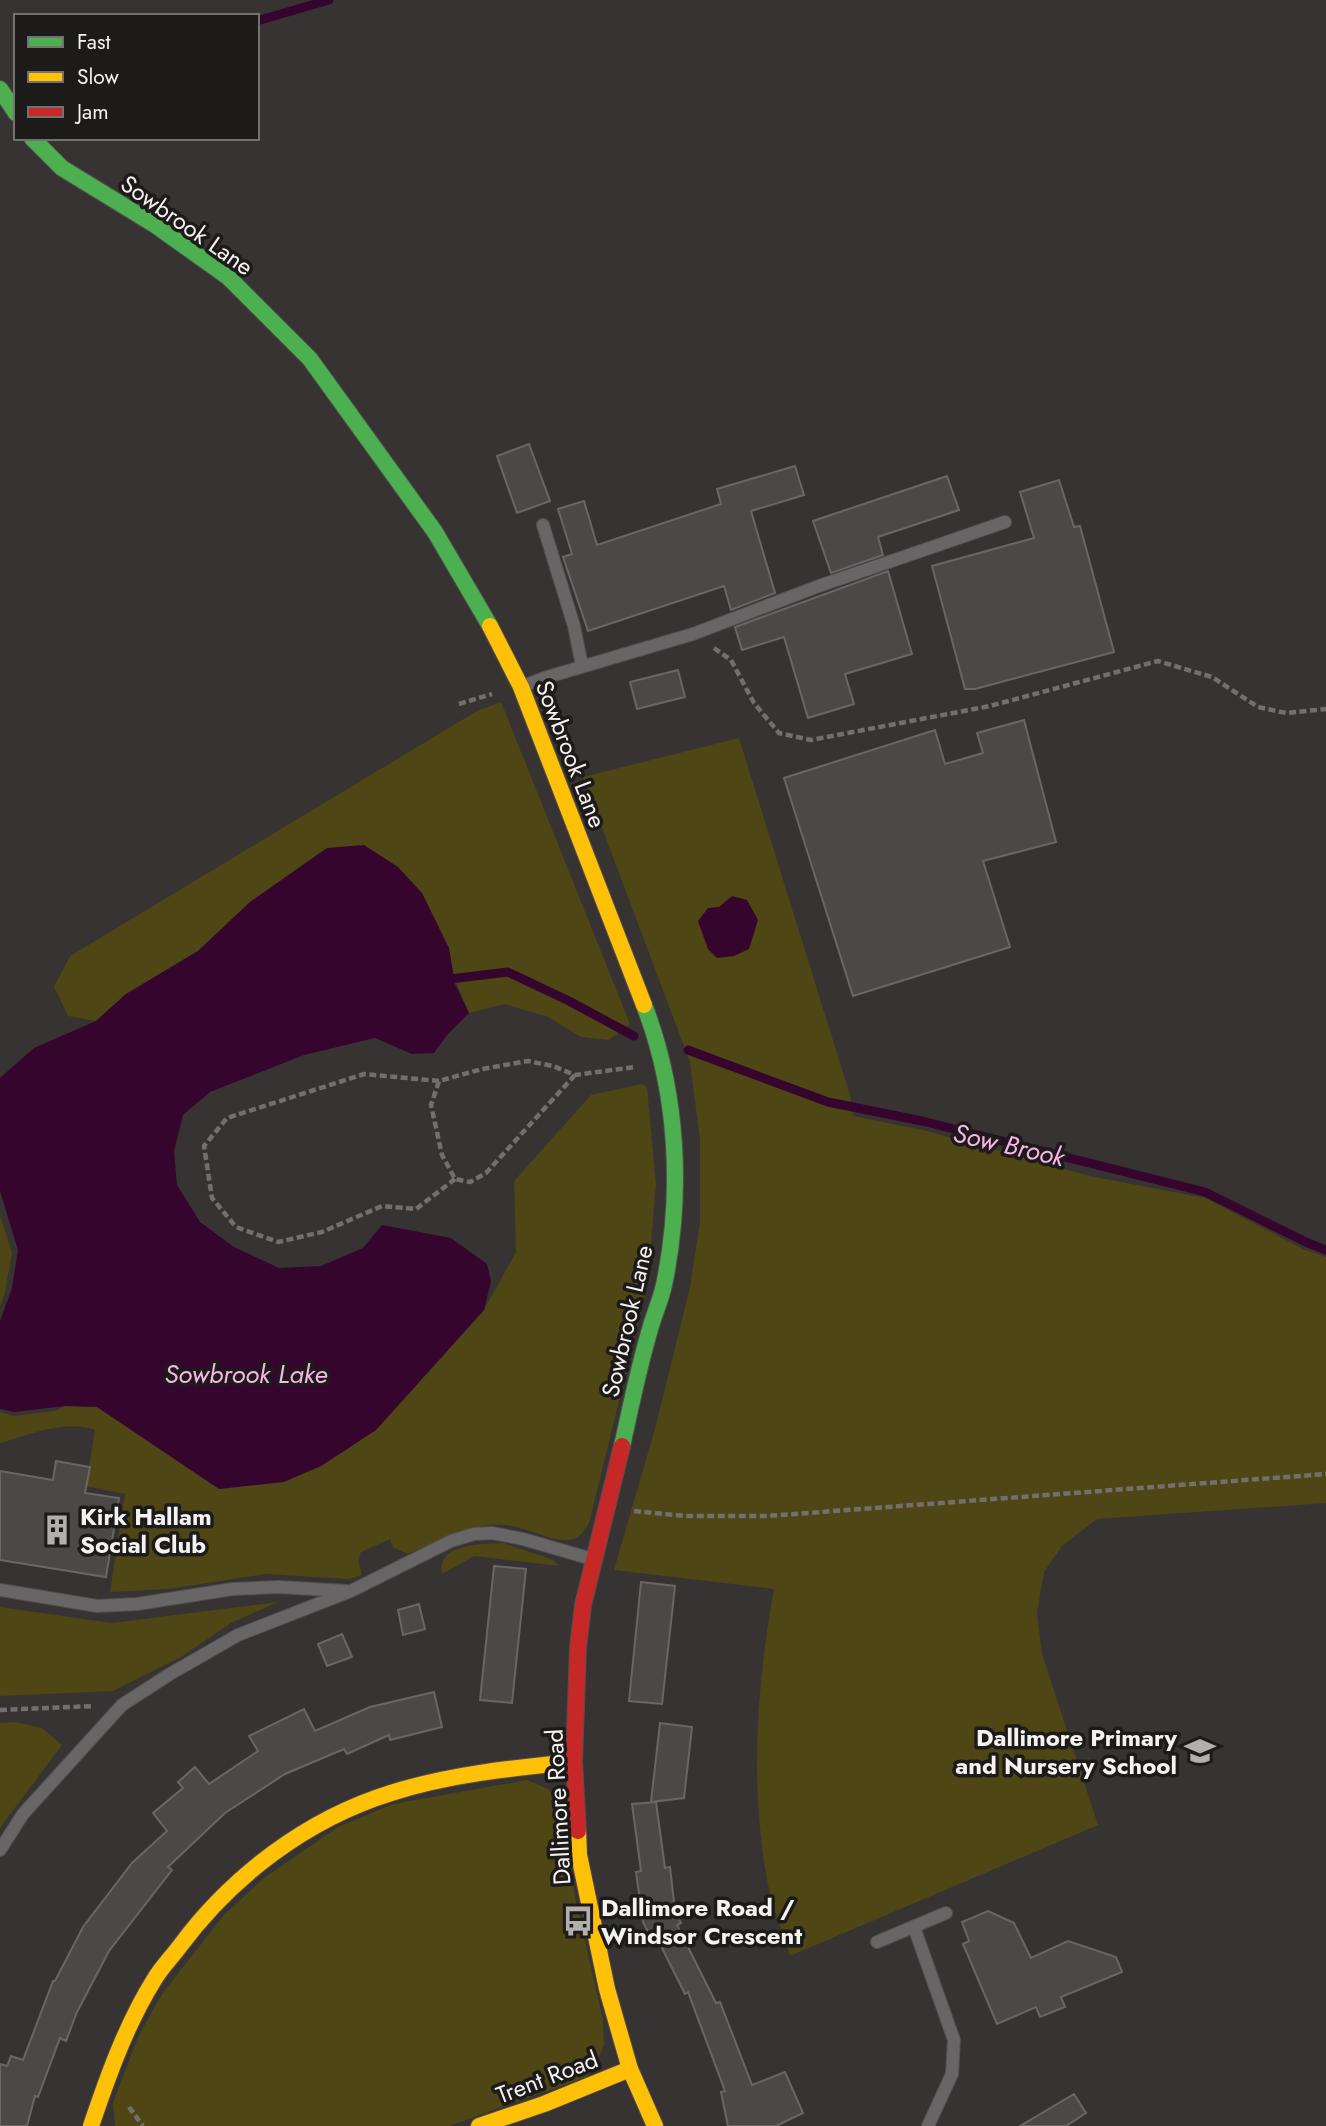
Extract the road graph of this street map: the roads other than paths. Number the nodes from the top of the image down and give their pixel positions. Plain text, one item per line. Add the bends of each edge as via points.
1 (0, 89) edge
2 (14, 110) edge
3 (34, 140) edge
4 (1005, 522) dead end
5 (543, 525) dead end
6 (582, 666) junction
7 (521, 687) junction
8 (592, 1559) junction
9 (0, 1590) edge
10 (352, 1591) junction
11 (574, 1762) junction
12 (0, 1850) edge
13 (946, 1913) dead end
14 (914, 1927) junction
15 (877, 1942) dead end
16 (630, 2070) junction
17 (91, 2126) edge
18 (479, 2126) edge
19 (655, 2126) edge
20 (928, 2126) edge

1 - 2 street
3 - 7 street, Sowbrook Lane via 62,167 228,277 310,359 435,532 505,650
4 - 6 lane via 693,634
5 - 6 lane via 575,626
6 - 7 lane
7 - 8 street, Sowbrook Lane via 656,1036 673,1132 674,1179 664,1285
8 - 10 lane via 523,1539 474,1534
8 - 11 street, Dallimore Road via 579,1648
9 - 10 lane via 97,1606 233,1589
10 - 12 lane via 238,1635 122,1705 23,1814
11 - 16 street, Dallimore Road via 585,1889
11 - 17 street via 507,1768 386,1795 337,1814 250,1871 210,1909 155,1978 123,2039
13 - 14 lane
14 - 15 lane
14 - 20 lane via 954,2040 952,2074
16 - 18 street, Trent Road
16 - 19 street, Dallimore Road

